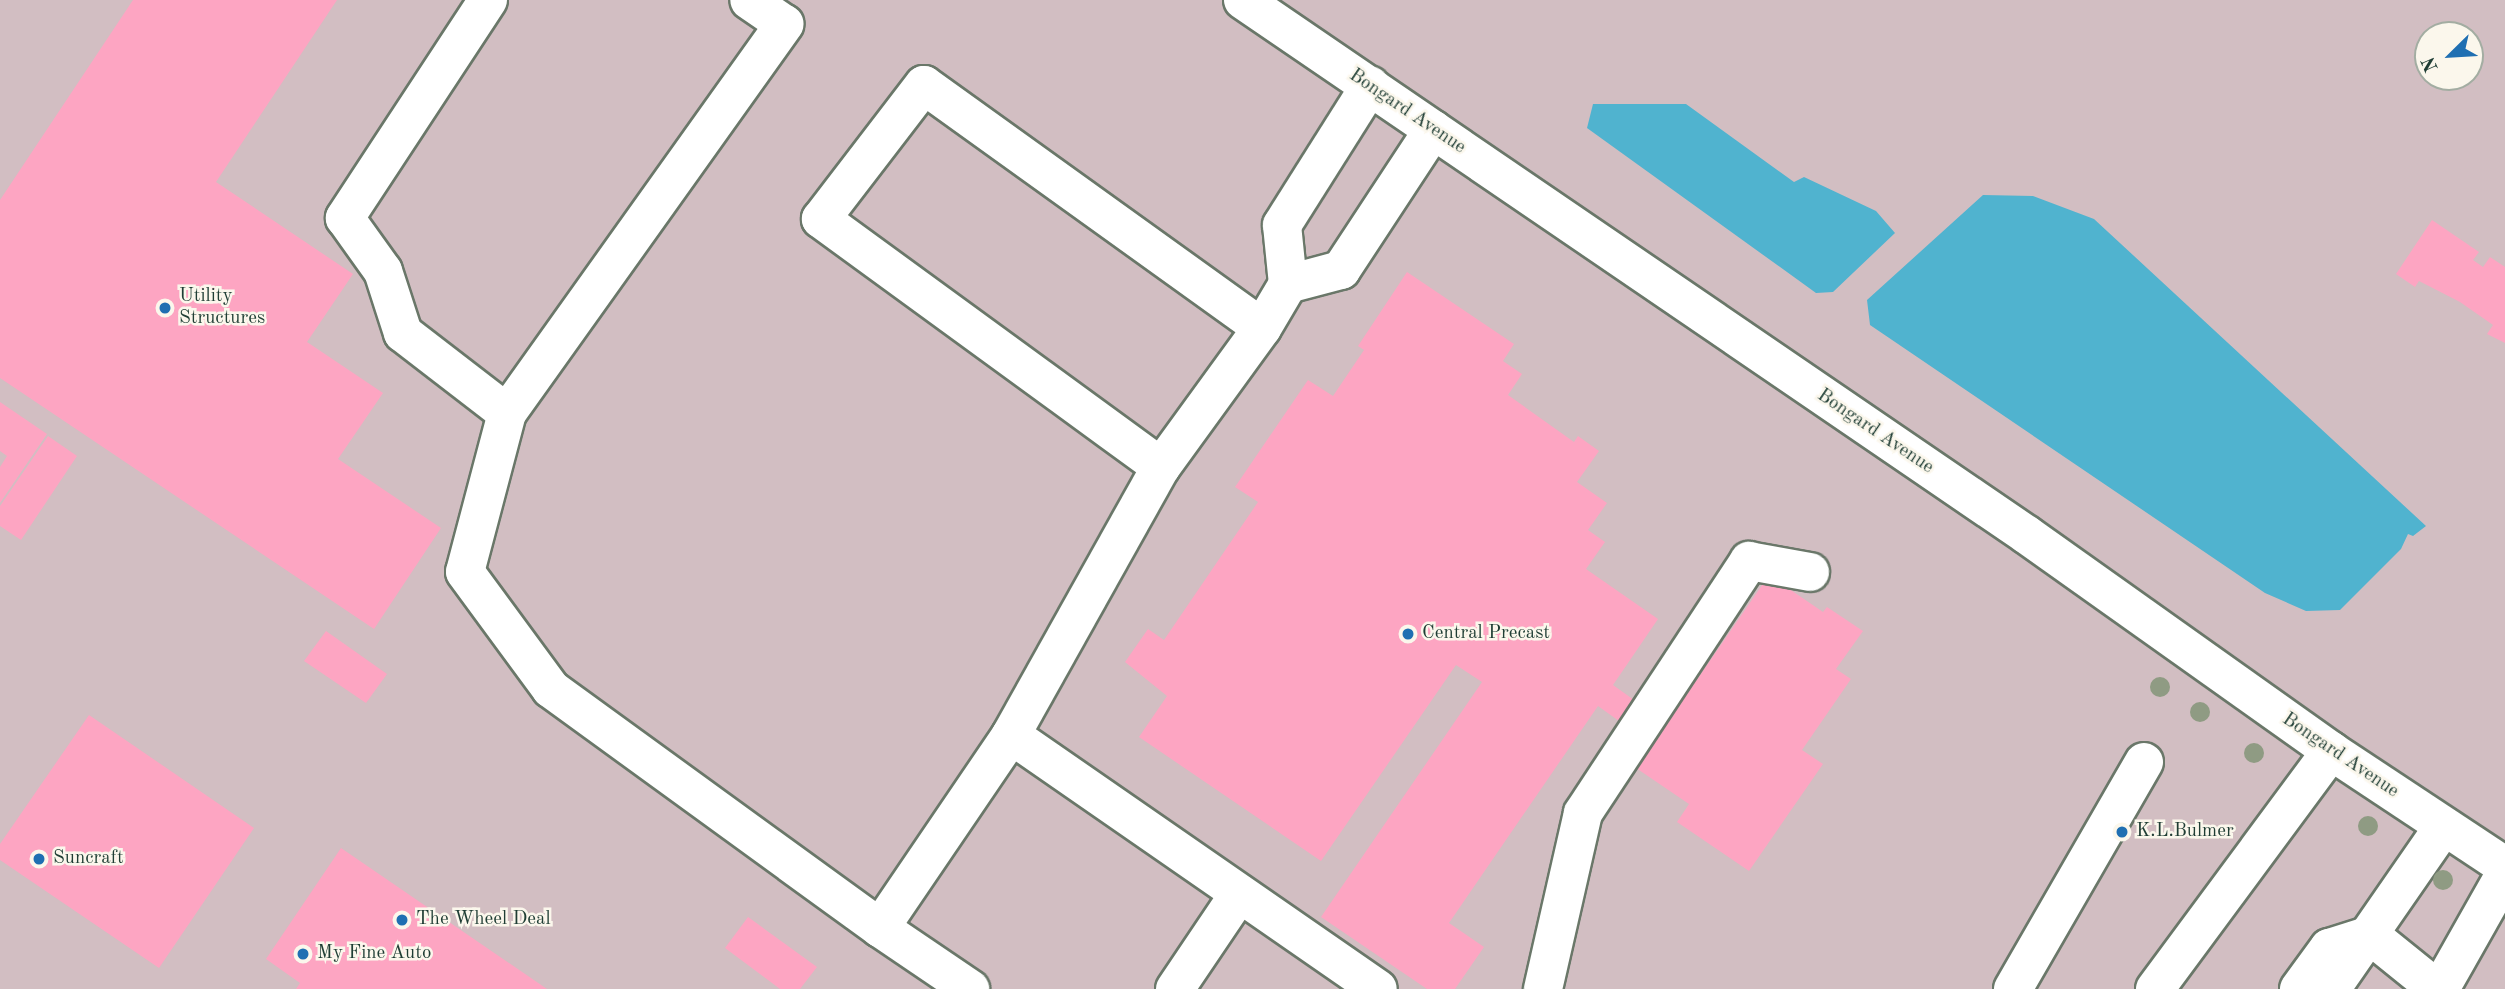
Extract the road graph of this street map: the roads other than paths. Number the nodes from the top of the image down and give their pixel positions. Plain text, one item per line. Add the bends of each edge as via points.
1 (488, 0) edge
2 (749, 0) edge
3 (1243, 0) edge
4 (1370, 86) junction
5 (1433, 130) junction
6 (1288, 284) junction
7 (1262, 328) junction
8 (507, 413) junction
9 (1161, 467) junction
10 (1810, 572) dead end
11 (1011, 735) junction
12 (2331, 751) junction
13 (2144, 762) dead end
14 (2444, 826) junction
15 (2505, 866) edge
16 (2505, 874) edge
17 (1239, 894) junction
18 (880, 928) junction
19 (2370, 935) junction
20 (2020, 986) edge
21 (970, 989) edge
22 (1175, 989) edge
23 (1378, 989) edge
24 (1544, 989) edge
25 (2155, 989) edge
26 (2299, 989) edge
27 (2331, 989) edge
28 (2438, 989) edge

1 - 8 street via 345,218 383,271 403,332
2 - 8 street via 784,24
3 - 4 street, Bongard Avenue
4 - 5 street, Bongard Avenue
4 - 6 street via 1282,225
5 - 6 street via 1341,270
5 - 12 street, Bongard Avenue via 2027,535
6 - 7 street
7 - 9 street
7 - 9 street via 924,85 821,219
8 - 18 street via 465,572 551,689
9 - 11 street
10 - 24 street via 1749,561 1583,813
11 - 17 street
11 - 18 street
12 - 14 street, Bongard Avenue
12 - 25 street
13 - 20 street
14 - 15 street, Bongard Avenue
14 - 19 street
16 - 28 street
17 - 22 street
17 - 23 street
18 - 21 street
19 - 26 street via 2329,948
19 - 27 street
19 - 28 street

